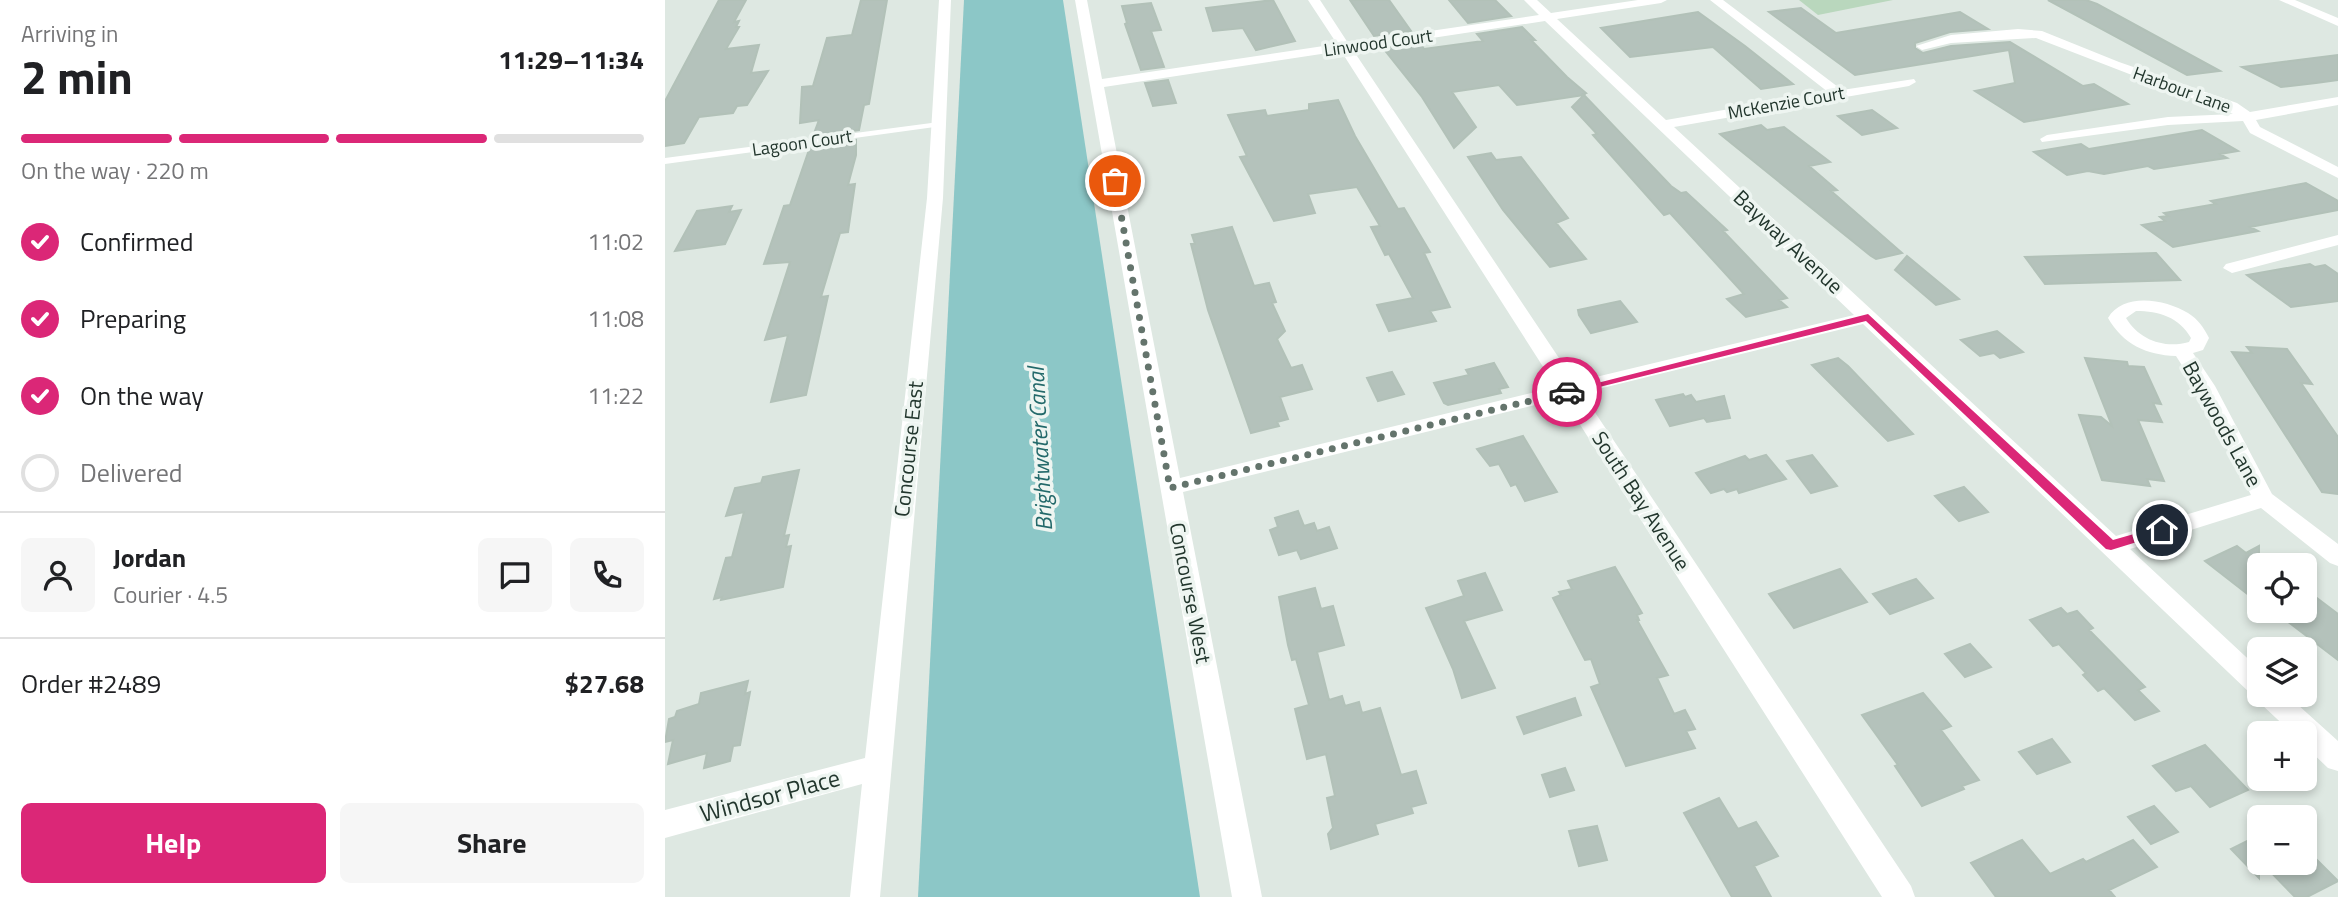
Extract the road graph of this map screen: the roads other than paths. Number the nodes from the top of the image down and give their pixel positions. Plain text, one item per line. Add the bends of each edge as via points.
1 (945, 0) edge
2 (1081, 0) edge
3 (1314, 0) edge
4 (1530, 0) edge
5 (1661, 0) edge
6 (1716, 0) edge
7 (2285, 0) edge
8 (1548, 17) junction
9 (2338, 22) edge
10 (1922, 46) dead end
11 (1345, 48) junction
12 (1909, 82) dead end
13 (1096, 84) junction
14 (1839, 94) junction
15 (2338, 101) edge
16 (2247, 117) junction
17 (939, 124) junction
18 (1663, 125) junction
19 (2047, 139) dead end
20 (665, 161) edge
21 (2338, 173) edge
22 (2338, 240) edge
23 (2232, 268) dead end
24 (1868, 317) junction
25 (2181, 350) dead end
26 (1569, 391) junction
27 (1170, 488) junction
28 (2264, 499) junction
29 (2111, 546) junction
30 (2338, 557) edge
31 (2247, 674) edge
32 (2282, 707) edge
33 (2338, 759) edge
34 (876, 768) junction
35 (665, 824) edge
36 (865, 897) edge
37 (1247, 897) edge
38 (1900, 897) edge

1 - 17 street, Concourse East
2 - 13 street, Concourse West
3 - 11 street, South Bay Avenue
4 - 8 street, Bayway Avenue
5 - 8 street, Linwood Court
6 - 14 street
7 - 9 street
8 - 11 street, Linwood Court
8 - 18 street, Bayway Avenue
10 - 16 street, Harbour Lane via 1951,39 2038,34 2232,106
11 - 13 street, Linwood Court
11 - 26 street, South Bay Avenue
12 - 14 street, McKenzie Court
13 - 27 street, Concourse West
14 - 18 street, McKenzie Court
15 - 16 street
16 - 19 street, Harbour Lane via 2168,121
16 - 21 street via 2255,130
17 - 20 lane, Lagoon Court
17 - 34 street, Concourse East
18 - 24 street, Bayway Avenue
22 - 23 street
24 - 26 street
24 - 29 street, Bayway Avenue
25 - 28 street, Baywoods Lane
26 - 27 street
26 - 38 street, South Bay Avenue
27 - 37 street, Concourse West
28 - 29 street, Baywoods Lane
28 - 30 street, Baywoods Lane
29 - 31 street, Bayway Avenue
32 - 33 street
34 - 35 street, Windsor Place
34 - 36 street, Concourse East

